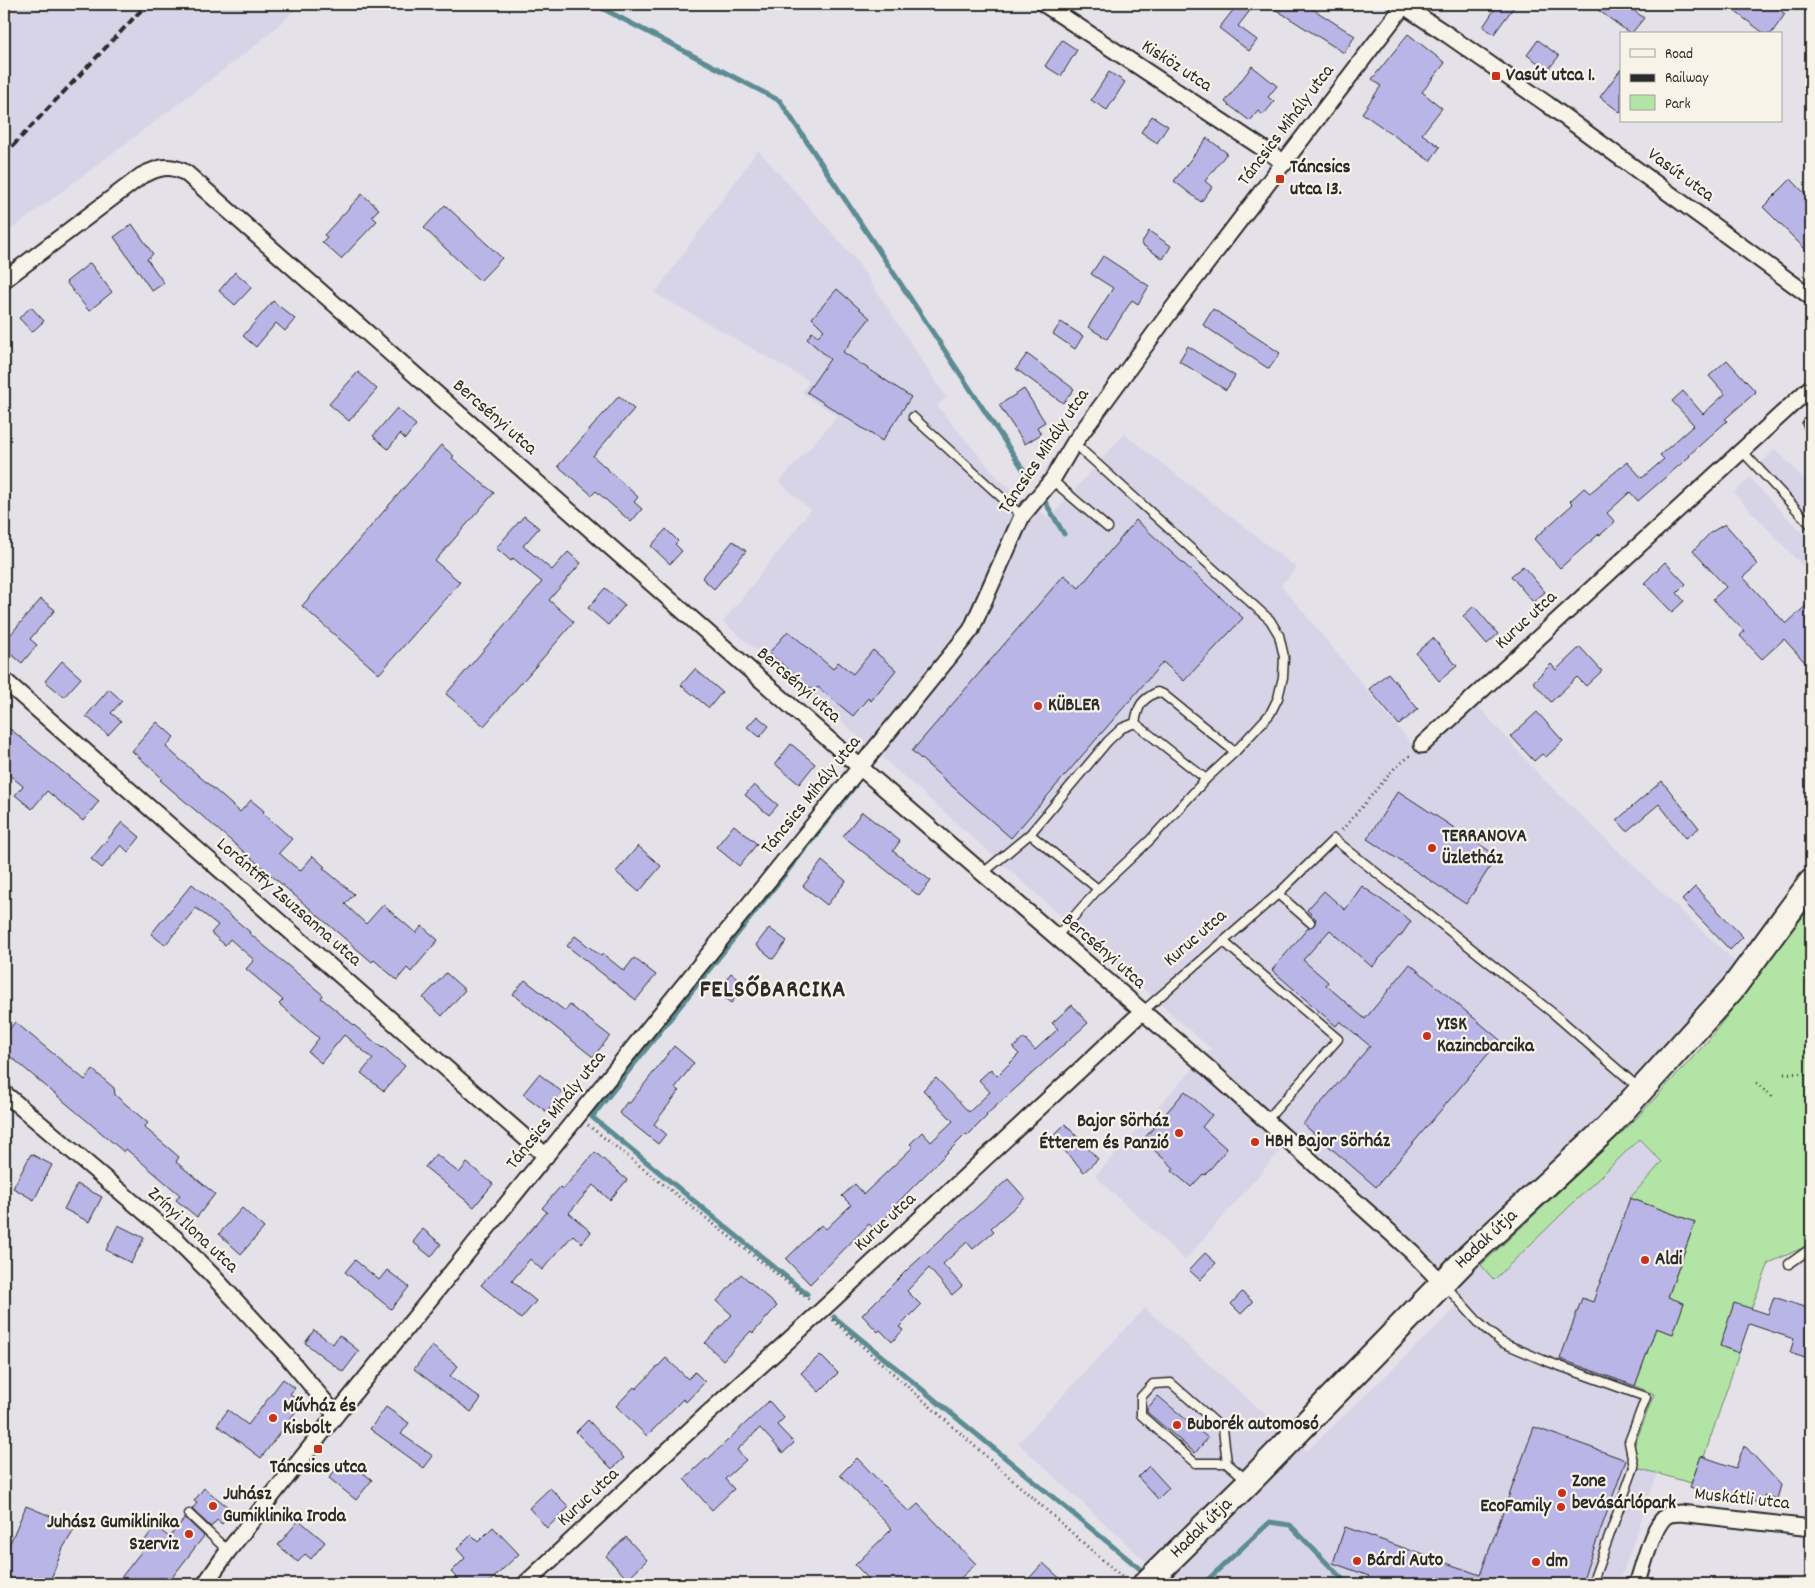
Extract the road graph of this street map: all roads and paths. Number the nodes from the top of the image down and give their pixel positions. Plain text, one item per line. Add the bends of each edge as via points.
1 (12, 4) edge
2 (1044, 4) edge
3 (1403, 4) edge
4 (4, 13) edge
5 (1284, 163) junction
6 (4, 280) edge
7 (1811, 296) edge
8 (1811, 387) edge
9 (913, 418) dead end
10 (1811, 420) edge
11 (1811, 429) edge
12 (1074, 443) junction
13 (1742, 451) junction
14 (1052, 480) junction
15 (1022, 516) junction
16 (1811, 525) edge
17 (1108, 528) dead end
18 (4, 680) edge
19 (1135, 724) junction
20 (1422, 745) joint
21 (1235, 752) junction
22 (861, 768) junction
23 (1206, 780) junction
24 (1030, 834) junction
25 (1334, 838) junction
26 (983, 873) junction
27 (1811, 882) edge
28 (1098, 889) junction
29 (1278, 894) junction
30 (1310, 922) dead end
31 (1056, 937) junction
32 (1224, 942) junction
33 (1142, 1012) junction
34 (1784, 1073) dead end
35 (1811, 1074) edge
36 (1756, 1083) dead end
37 (1643, 1091) junction
38 (4, 1093) edge
39 (1774, 1098) dead end
40 (578, 1118) junction
41 (1266, 1121) junction
42 (546, 1156) junction
43 (1811, 1250) edge
44 (1789, 1264) dead end
45 (1442, 1283) junction
46 (822, 1310) junction
47 (336, 1415) junction
48 (1228, 1463) junction
49 (1249, 1482) junction
50 (189, 1514) dead end
51 (1811, 1528) edge
52 (228, 1551) junction
53 (205, 1584) edge
54 (525, 1584) edge
55 (1130, 1584) edge
56 (1145, 1584) edge
57 (1592, 1584) edge
58 (1637, 1584) edge

1 - 4 path
2 - 5 street, Kisköz utca
3 - 5 street, Táncsics Mihály utca
3 - 7 street, Vasút utca
5 - 12 street, Táncsics Mihály utca
6 - 22 street, Bercsényi utca via 135,180 167,166 179,169
8 - 13 street, Kuruc utca
9 - 15 lane
10 - 11 lane via 1807,424
12 - 14 street, Táncsics Mihály utca
12 - 21 lane via 1270,620 1279,635 1284,657 1278,698 1270,714
13 - 16 lane
13 - 20 street, Kuruc utca
14 - 15 street, Táncsics Mihály utca
14 - 17 lane
15 - 22 street, Táncsics Mihály utca via 971,630
18 - 42 street, Lorántffy Zsuzsanna utca
19 - 21 lane via 1137,707 1148,696 1158,692
19 - 23 lane
19 - 24 lane via 1122,728 1108,741
20 - 25 path via 1394,770
21 - 23 lane
22 - 26 street, Bercsényi utca
22 - 40 street, Táncsics Mihály utca
23 - 28 lane
24 - 26 lane
24 - 28 lane
25 - 29 lane, Kuruc utca
25 - 37 lane via 1554,1014
26 - 31 street, Bercsényi utca
27 - 37 main road, Hadak útja via 1733,988
28 - 31 lane
29 - 30 lane
29 - 32 lane, Kuruc utca
31 - 33 street, Bercsényi utca
32 - 33 lane, Kuruc utca
32 - 41 lane via 1338,1039
33 - 41 street, Bercsényi utca
33 - 46 street, Kuruc utca
34 - 35 path
36 - 39 path
37 - 45 main road, Hadak útja
38 - 47 street, Zrínyi Ilona utca via 175,1238 280,1348
40 - 42 street, Táncsics Mihály utca
40 - 46 path
41 - 45 street, Bercsényi utca
42 - 47 street, Táncsics Mihály utca
43 - 44 lane
45 - 49 main road, Hadak útja
45 - 57 lane via 1501,1342 1646,1397 1629,1442 1634,1467
46 - 54 street, Kuruc utca
46 - 55 path
47 - 52 street, Táncsics Mihály utca
48 - 48 lane via 1223,1429 1171,1383 1153,1384 1141,1397 1141,1415 1195,1463
48 - 49 lane
49 - 56 main road, Hadak útja
50 - 52 lane
51 - 58 street, Muskátli utca via 1668,1514 1655,1530
52 - 53 street, Táncsics Mihály utca

